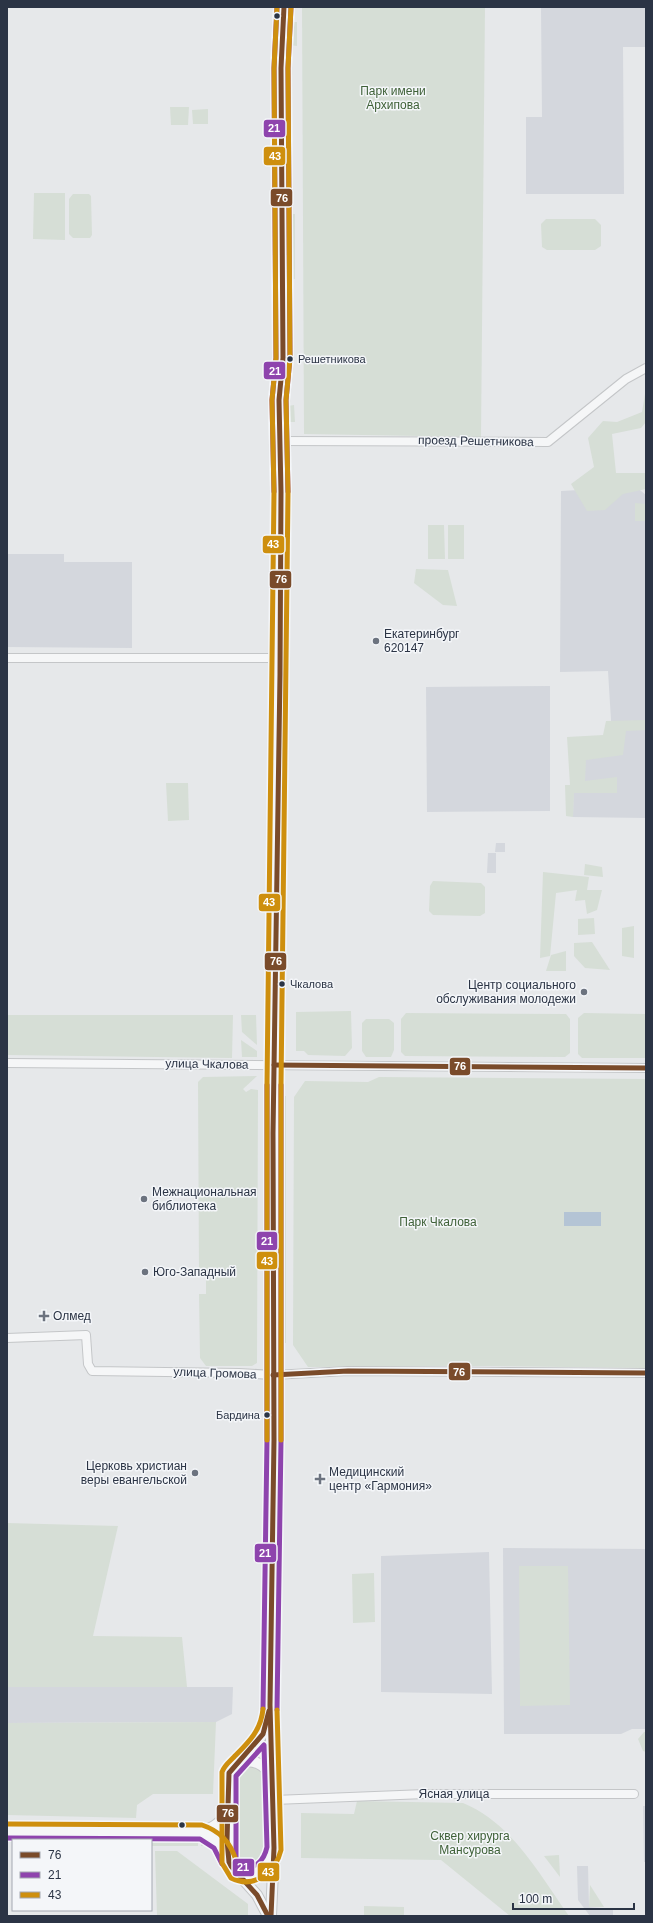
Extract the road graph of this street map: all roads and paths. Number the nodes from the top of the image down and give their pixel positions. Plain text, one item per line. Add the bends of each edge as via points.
1 (284, 7) edge
2 (646, 368) edge
3 (280, 441) junction
4 (7, 658) edge
5 (280, 658) junction
6 (7, 1063) edge
7 (274, 1065) junction
8 (646, 1068) edge
9 (7, 1338) edge
10 (646, 1373) edge
11 (273, 1375) junction
12 (270, 1705) junction
13 (237, 1763) junction
14 (273, 1778) junction
15 (634, 1794) dead end
16 (274, 1800) junction
17 (228, 1804) junction
18 (7, 1831) edge
19 (201, 1832) junction
20 (273, 1852) junction
21 (229, 1862) junction
22 (236, 1873) junction
23 (269, 1916) edge

1 - 3 street via 281,68 283,358 279,400
2 - 3 street, проезд Решетникова via 626,379 548,442
3 - 5 street
4 - 5 street
5 - 7 street
6 - 7 street, улица Чкалова
7 - 8 street, улица Чкалова
7 - 11 street
9 - 11 street, улица Громова via 86,1335 88,1364 92,1371
10 - 11 street, улица Громова via 348,1371
11 - 12 street
12 - 13 street via 263,1734
12 - 14 street
13 - 14 street via 256,1761 263,1765
13 - 17 street via 229,1773
14 - 16 street
15 - 16 street, Ясная улица via 425,1794
16 - 20 street
17 - 19 street via 221,1822
17 - 21 street
18 - 19 street
19 - 21 street via 214,1837 224,1847
20 - 22 street via 271,1860 258,1873
20 - 23 street
21 - 22 street
22 - 23 street via 257,1895

